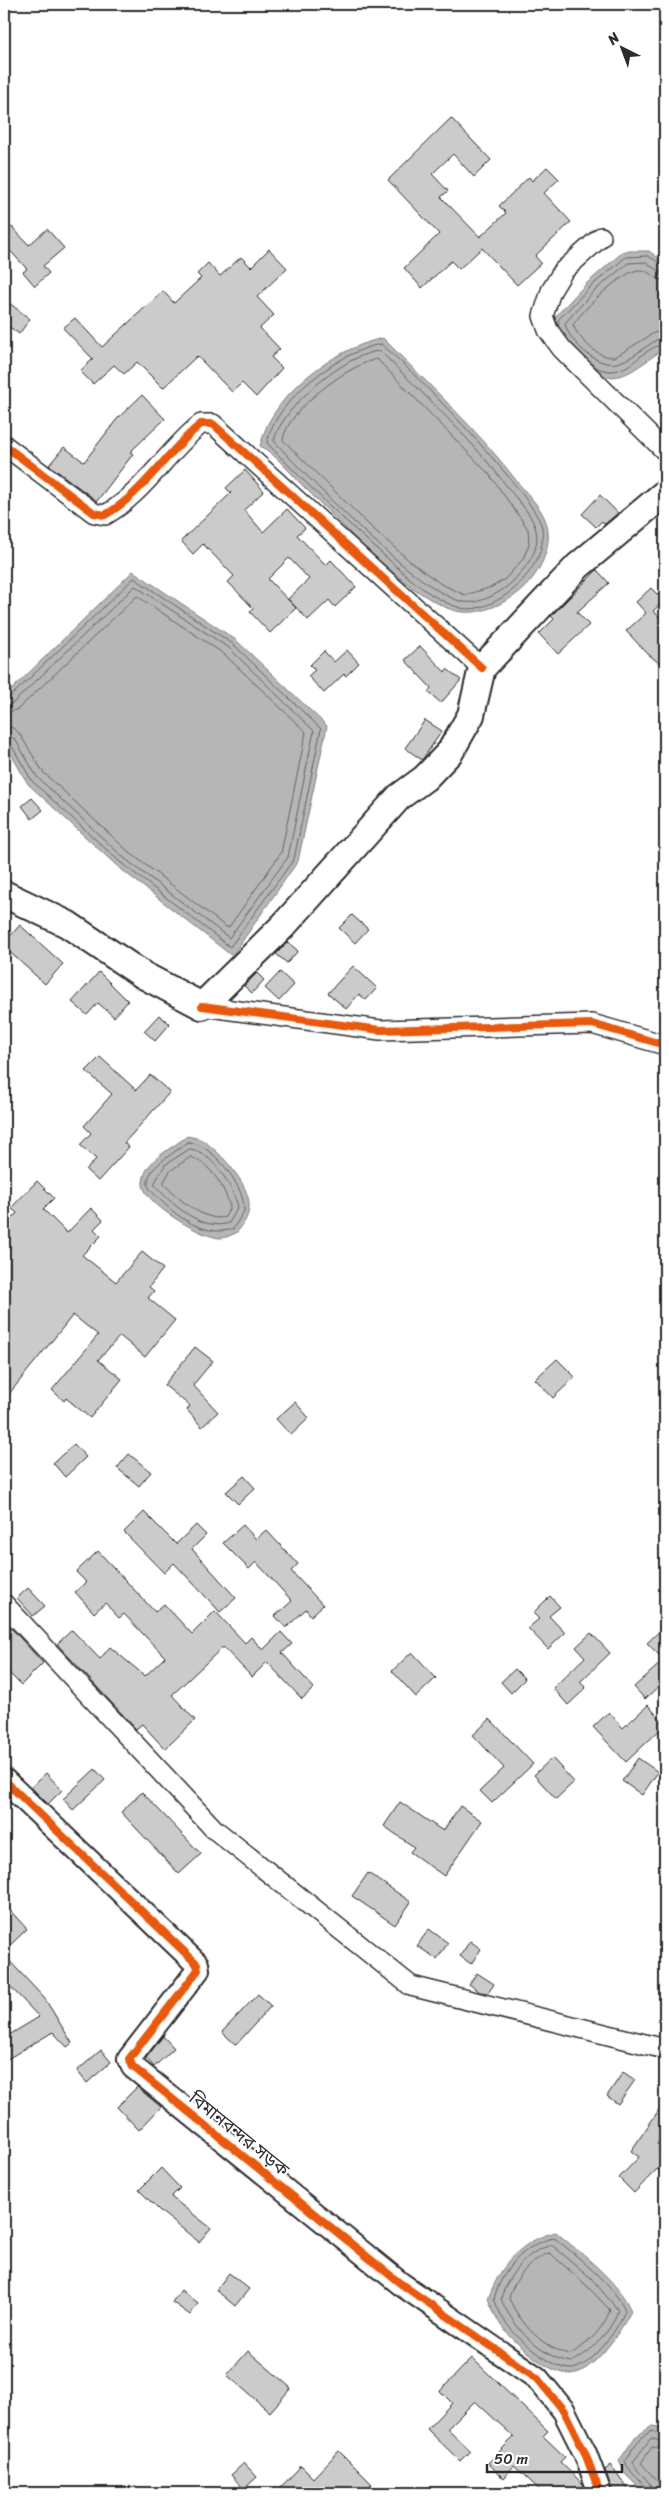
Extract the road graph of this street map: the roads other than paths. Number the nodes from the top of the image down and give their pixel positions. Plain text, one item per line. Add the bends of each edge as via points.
1 (601, 237) dead end
2 (4, 445) edge
3 (665, 451) edge
4 (665, 493) edge
5 (482, 668) junction
6 (4, 894) edge
7 (202, 1006) junction
8 (665, 1045) edge
9 (4, 1604) edge
10 (4, 1780) edge
11 (665, 2049) edge
12 (600, 2493) edge

1 - 3 street via 563,271 551,291 543,316 548,330 562,349
2 - 5 street via 94,513 105,515 121,506 187,435 201,424 212,424
4 - 5 main road via 578,566
5 - 7 main road via 471,715 450,752 425,778 399,797 284,926
6 - 7 main road via 67,924 143,975
7 - 8 street via 380,1030 592,1024
9 - 11 street via 214,1830 411,1986
10 - 12 street, বিমানবন্দর সড়ক via 197,1964 198,1970 130,2058 133,2067 401,2284 537,2378 564,2411

